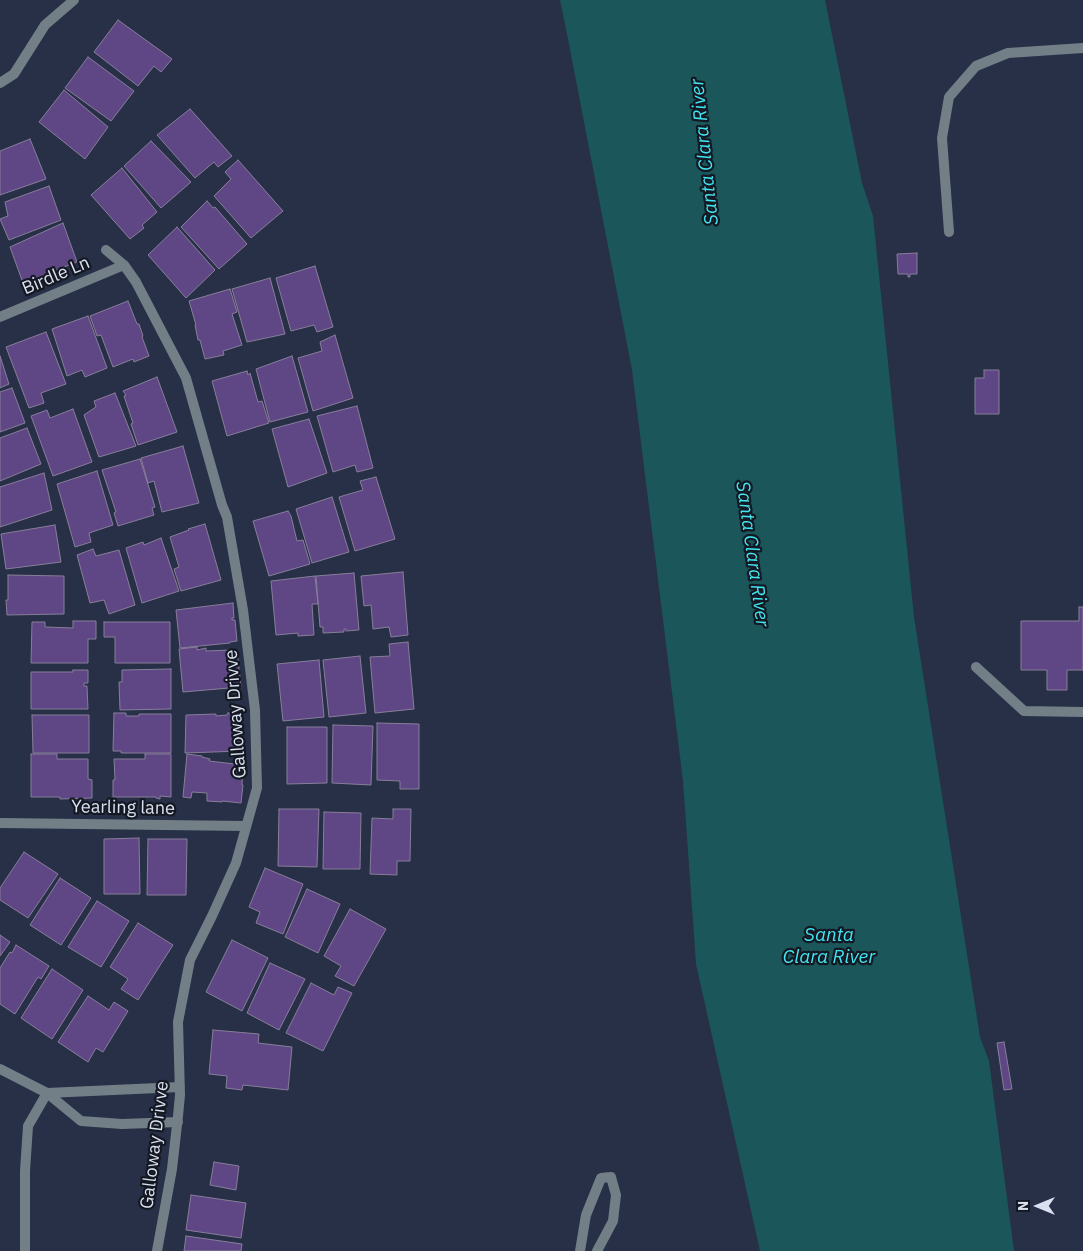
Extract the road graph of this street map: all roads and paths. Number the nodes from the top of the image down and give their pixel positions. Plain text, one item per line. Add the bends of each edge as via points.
1 (74, 0) edge
2 (1083, 48) edge
3 (0, 83) edge
4 (949, 232) dead end
5 (106, 250) dead end
6 (124, 265) junction
7 (0, 317) edge
8 (976, 667) dead end
9 (1083, 712) edge
10 (0, 823) edge
11 (246, 826) junction
12 (0, 1069) edge
13 (180, 1087) junction
14 (47, 1092) junction
15 (178, 1122) junction
16 (25, 1251) edge
17 (157, 1251) edge
18 (580, 1251) edge
19 (597, 1251) edge

1 - 3 street via 45,25 14,74
2 - 4 street via 1008,53 976,66 949,97 942,138
5 - 6 street, Galloway Drivve
6 - 7 street, Birdle Ln
6 - 11 street, Galloway Drivve via 186,378 227,517 255,710 257,788
8 - 9 street via 1024,711
10 - 11 street, Yearling lane
11 - 13 street, Galloway Drivve via 236,863 190,960 178,1022
12 - 14 street
13 - 14 street
13 - 15 street, Galloway Drivve
14 - 15 street via 81,1121 122,1124
14 - 16 street via 28,1126
15 - 17 street, Galloway Drivve
18 - 19 street via 586,1215 601,1178 611,1177 616,1195 612,1221

